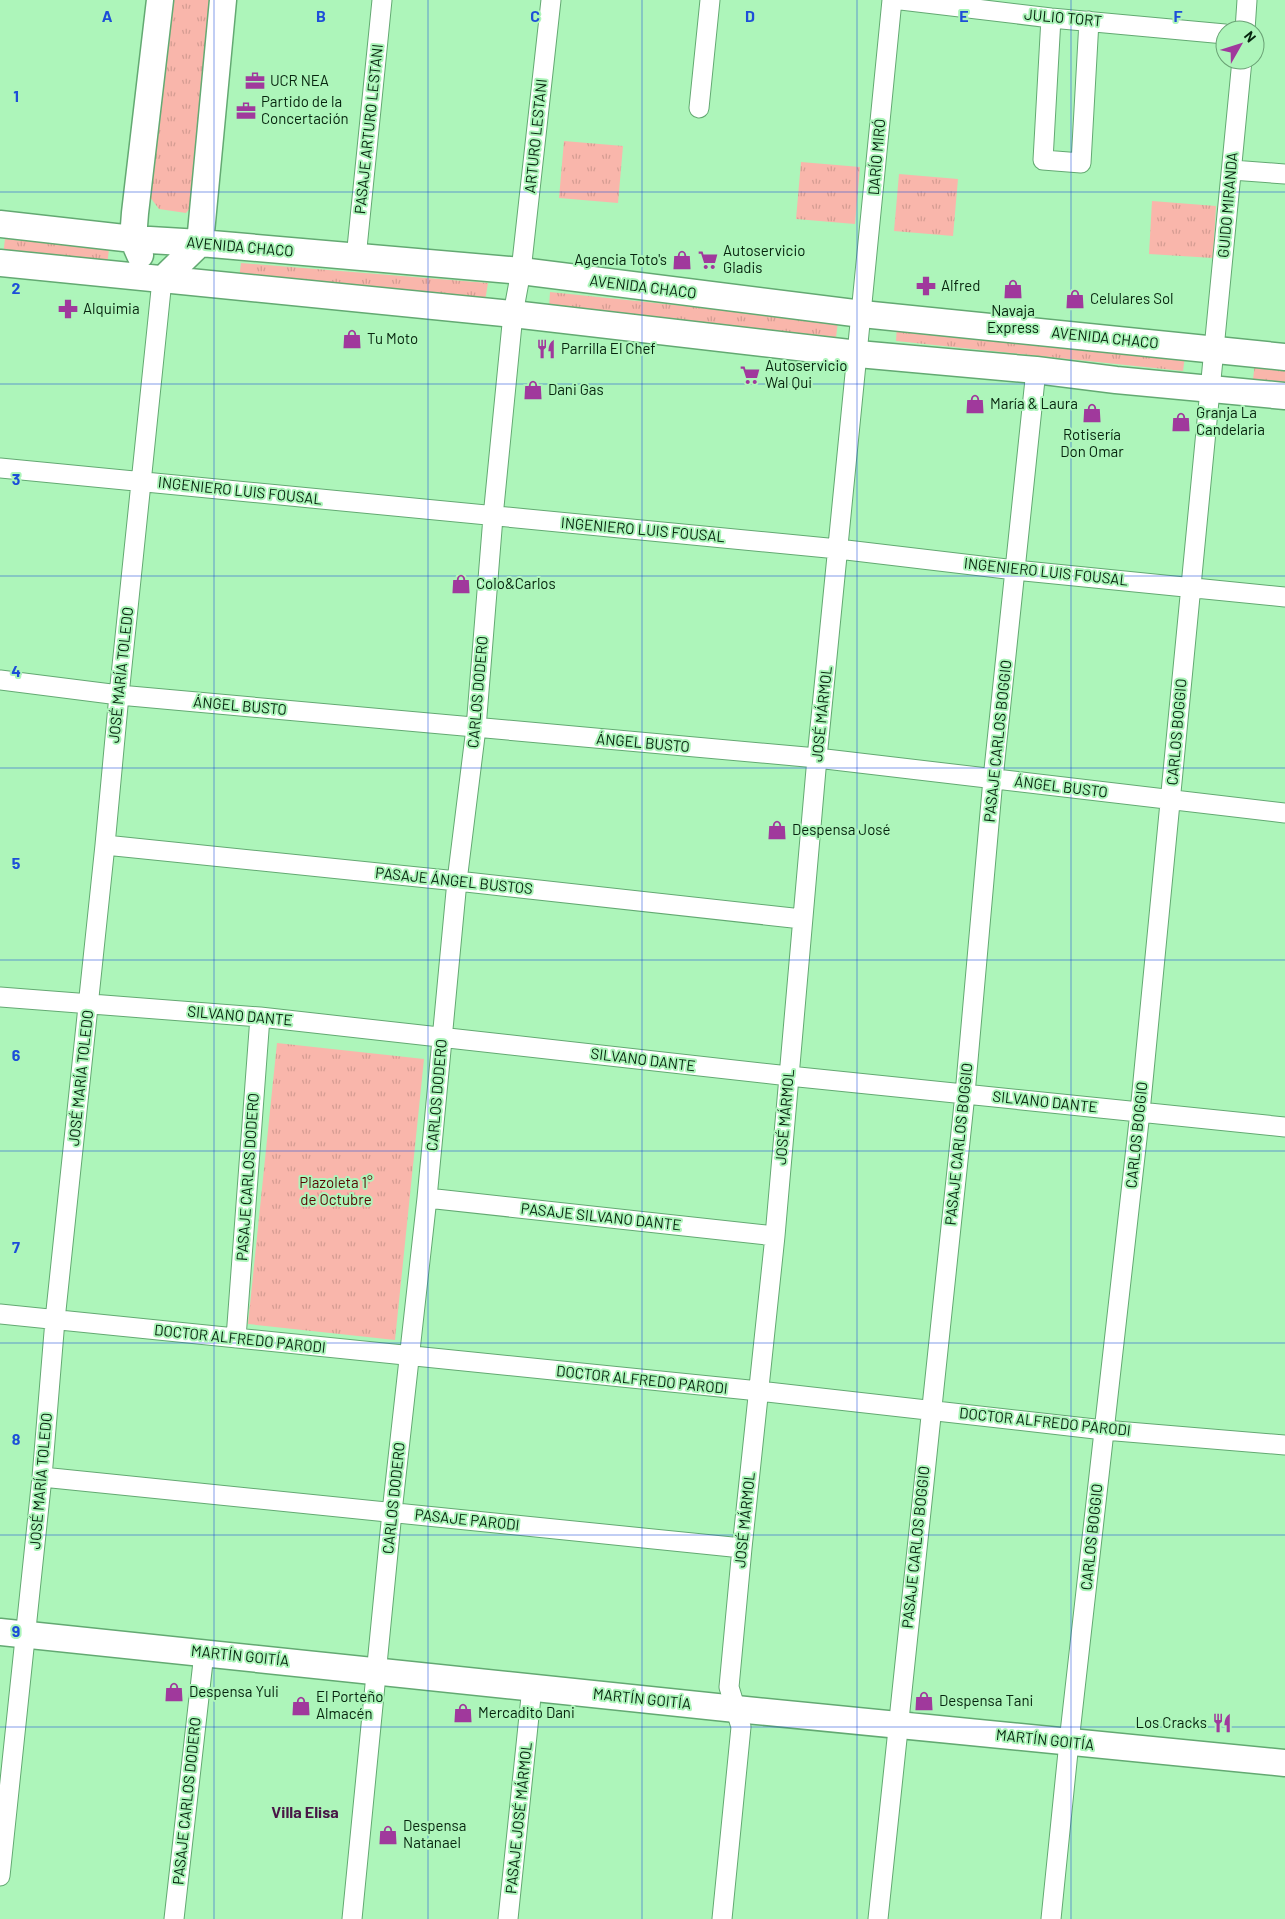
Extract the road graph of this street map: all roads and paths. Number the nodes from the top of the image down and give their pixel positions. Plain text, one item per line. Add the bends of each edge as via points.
1 (160, 0) edge
2 (223, 0) edge
3 (382, 0) edge
4 (551, 0) edge
5 (710, 0) edge
6 (892, 0) edge
7 (901, 0) edge
8 (1247, 0) edge
9 (1051, 18) junction
10 (1246, 20) edge
11 (1089, 21) junction
12 (1215, 33) edge
13 (1241, 70) edge
14 (699, 108) dead end
15 (1232, 170) junction
16 (1285, 174) edge
17 (0, 224) edge
18 (133, 239) junction
19 (200, 244) junction
20 (356, 258) junction
21 (0, 264) edge
22 (520, 271) junction
23 (162, 280) junction
24 (513, 314) junction
25 (862, 314) junction
26 (1214, 349) junction
27 (858, 354) junction
28 (1285, 357) edge
29 (1036, 370) junction
30 (1210, 389) junction
31 (1285, 396) edge
32 (0, 468) edge
33 (141, 481) junction
34 (493, 517) junction
35 (838, 549) junction
36 (1016, 570) junction
37 (1191, 587) junction
38 (1285, 597) edge
39 (0, 680) edge
40 (119, 695) junction
41 (476, 728) junction
42 (817, 758) junction
43 (994, 779) junction
44 (1171, 800) junction
45 (1285, 813) edge
46 (105, 845) junction
47 (457, 881) junction
48 (802, 919) junction
49 (0, 998) edge
50 (89, 1005) junction
51 (260, 1017) junction
52 (442, 1037) junction
53 (789, 1076) junction
54 (964, 1094) junction
55 (1140, 1112) junction
56 (1285, 1127) edge
57 (427, 1198) junction
58 (775, 1236) junction
59 (0, 1314) edge
60 (54, 1320) junction
61 (236, 1338) junction
62 (410, 1357) junction
63 (759, 1391) junction
64 (930, 1409) junction
65 (1104, 1430) junction
66 (1285, 1445) edge
67 (42, 1477) junction
68 (392, 1512) junction
69 (742, 1548) junction
70 (0, 1632) edge
71 (26, 1635) junction
72 (204, 1653) junction
73 (376, 1670) junction
74 (532, 1687) junction
75 (736, 1709) junction
76 (898, 1724) junction
77 (1069, 1742) junction
78 (1285, 1763) edge
79 (4, 1799) edge
80 (0, 1876) edge
81 (174, 1919) edge
82 (352, 1919) edge
83 (508, 1919) edge
84 (722, 1919) edge
85 (878, 1919) edge
86 (1051, 1919) edge

1 - 18 main road
2 - 19 main road
3 - 20 street, PASAJE ARTURO LESTANI
4 - 22 street, ARTURO LESTANI
5 - 14 street
6 - 25 street, DARÍO MIRÓ
7 - 9 street, JULIO TORT
8 - 10 street
9 - 11 street, JULIO TORT
9 - 11 street via 1043,160 1081,162
11 - 12 street, JULIO TORT
13 - 15 street, GUIDO MIRANDA
15 - 16 street
15 - 26 street, GUIDO MIRANDA
17 - 18 main road, AVENIDA CHACO
18 - 19 main road, AVENIDA CHACO
18 - 23 main road via 142,260
19 - 20 main road, AVENIDA CHACO
19 - 23 main road
20 - 22 main road, AVENIDA CHACO
21 - 23 main road
22 - 24 street, CARLOS DODERO
22 - 25 main road, AVENIDA CHACO
23 - 24 main road
23 - 33 street, JOSÉ MARÍA TOLEDO
24 - 27 main road
24 - 34 street, CARLOS DODERO
25 - 26 main road, AVENIDA CHACO
25 - 27 street, JOSÉ MÁRMOL
26 - 28 main road, AVENIDA CHACO
26 - 30 street, CARLOS BOGGIO
27 - 29 main road
27 - 35 street, JOSÉ MÁRMOL
29 - 30 main road
29 - 36 street, PASAJE CARLOS BOGGIO
30 - 31 main road
30 - 37 street, CARLOS BOGGIO
32 - 33 street, INGENIERO LUIS FOUSAL
33 - 34 street, INGENIERO LUIS FOUSAL
33 - 40 street, JOSÉ MARÍA TOLEDO
34 - 35 street, INGENIERO LUIS FOUSAL
34 - 41 street, CARLOS DODERO
35 - 36 street, INGENIERO LUIS FOUSAL
35 - 42 street, JOSÉ MÁRMOL
36 - 37 street, INGENIERO LUIS FOUSAL
36 - 43 street, PASAJE CARLOS BOGGIO
37 - 38 street, INGENIERO LUIS FOUSAL
37 - 44 street, CARLOS BOGGIO
39 - 40 street, ÁNGEL BUSTO
40 - 41 street, ÁNGEL BUSTO
40 - 46 street, JOSÉ MARÍA TOLEDO
41 - 42 street, ÁNGEL BUSTO
41 - 47 street, CARLOS DODERO
42 - 43 street, ÁNGEL BUSTO
42 - 48 street, JOSÉ MÁRMOL
43 - 44 street, ÁNGEL BUSTO
43 - 54 street, PASAJE CARLOS BOGGIO
44 - 45 street, ÁNGEL BUSTO
44 - 55 street, CARLOS BOGGIO
46 - 47 street, PASAJE ÁNGEL BUSTOS
46 - 50 street, JOSÉ MARÍA TOLEDO
47 - 48 street, PASAJE ÁNGEL BUSTOS
47 - 52 street, CARLOS DODERO
48 - 53 street, JOSÉ MÁRMOL
49 - 50 street, SILVANO DANTE
50 - 51 street, SILVANO DANTE
50 - 60 street, JOSÉ MARÍA TOLEDO
51 - 52 street, SILVANO DANTE
51 - 61 street, PASAJE CARLOS DODERO
52 - 53 street, SILVANO DANTE
52 - 57 street, CARLOS DODERO
53 - 54 street, SILVANO DANTE
53 - 58 street, JOSÉ MÁRMOL
54 - 55 street, SILVANO DANTE
54 - 64 street, PASAJE CARLOS BOGGIO
55 - 56 street, SILVANO DANTE
55 - 65 street, CARLOS BOGGIO
57 - 58 street, PASAJE SILVANO DANTE
57 - 62 street, CARLOS DODERO
58 - 63 street, JOSÉ MÁRMOL
59 - 60 street, DOCTOR ALFREDO PARODI
60 - 61 street, DOCTOR ALFREDO PARODI
60 - 67 street, JOSÉ MARÍA TOLEDO
61 - 62 street, DOCTOR ALFREDO PARODI
62 - 63 street, DOCTOR ALFREDO PARODI
62 - 68 street, CARLOS DODERO
63 - 64 street, DOCTOR ALFREDO PARODI
63 - 69 street, JOSÉ MÁRMOL
64 - 65 street, DOCTOR ALFREDO PARODI
64 - 76 street, PASAJE CARLOS BOGGIO
65 - 66 street, DOCTOR ALFREDO PARODI
65 - 77 street, CARLOS BOGGIO
67 - 68 street, PASAJE PARODI
67 - 71 street, JOSÉ MARÍA TOLEDO
68 - 69 street, PASAJE PARODI
68 - 73 street, CARLOS DODERO
69 - 75 street, JOSÉ MÁRMOL via 730,1687
70 - 71 main road, MARTÍN GOITÍA
71 - 72 main road, MARTÍN GOITÍA
71 - 79 street, JOSÉ MARÍA TOLEDO
72 - 73 main road, MARTÍN GOITÍA
72 - 81 street, PASAJE CARLOS DODERO
73 - 74 main road, MARTÍN GOITÍA
73 - 82 street, CARLOS DODERO
74 - 75 main road, MARTÍN GOITÍA
74 - 83 street, PASAJE JOSÉ MÁRMOL
75 - 76 main road, MARTÍN GOITÍA
75 - 84 street, JOSÉ MÁRMOL via 741,1727
76 - 77 main road, MARTÍN GOITÍA
76 - 85 street, PASAJE CARLOS BOGGIO
77 - 78 main road, MARTÍN GOITÍA
77 - 86 street, CARLOS BOGGIO
79 - 80 street, JOSÉ MARÍA TOLEDO

